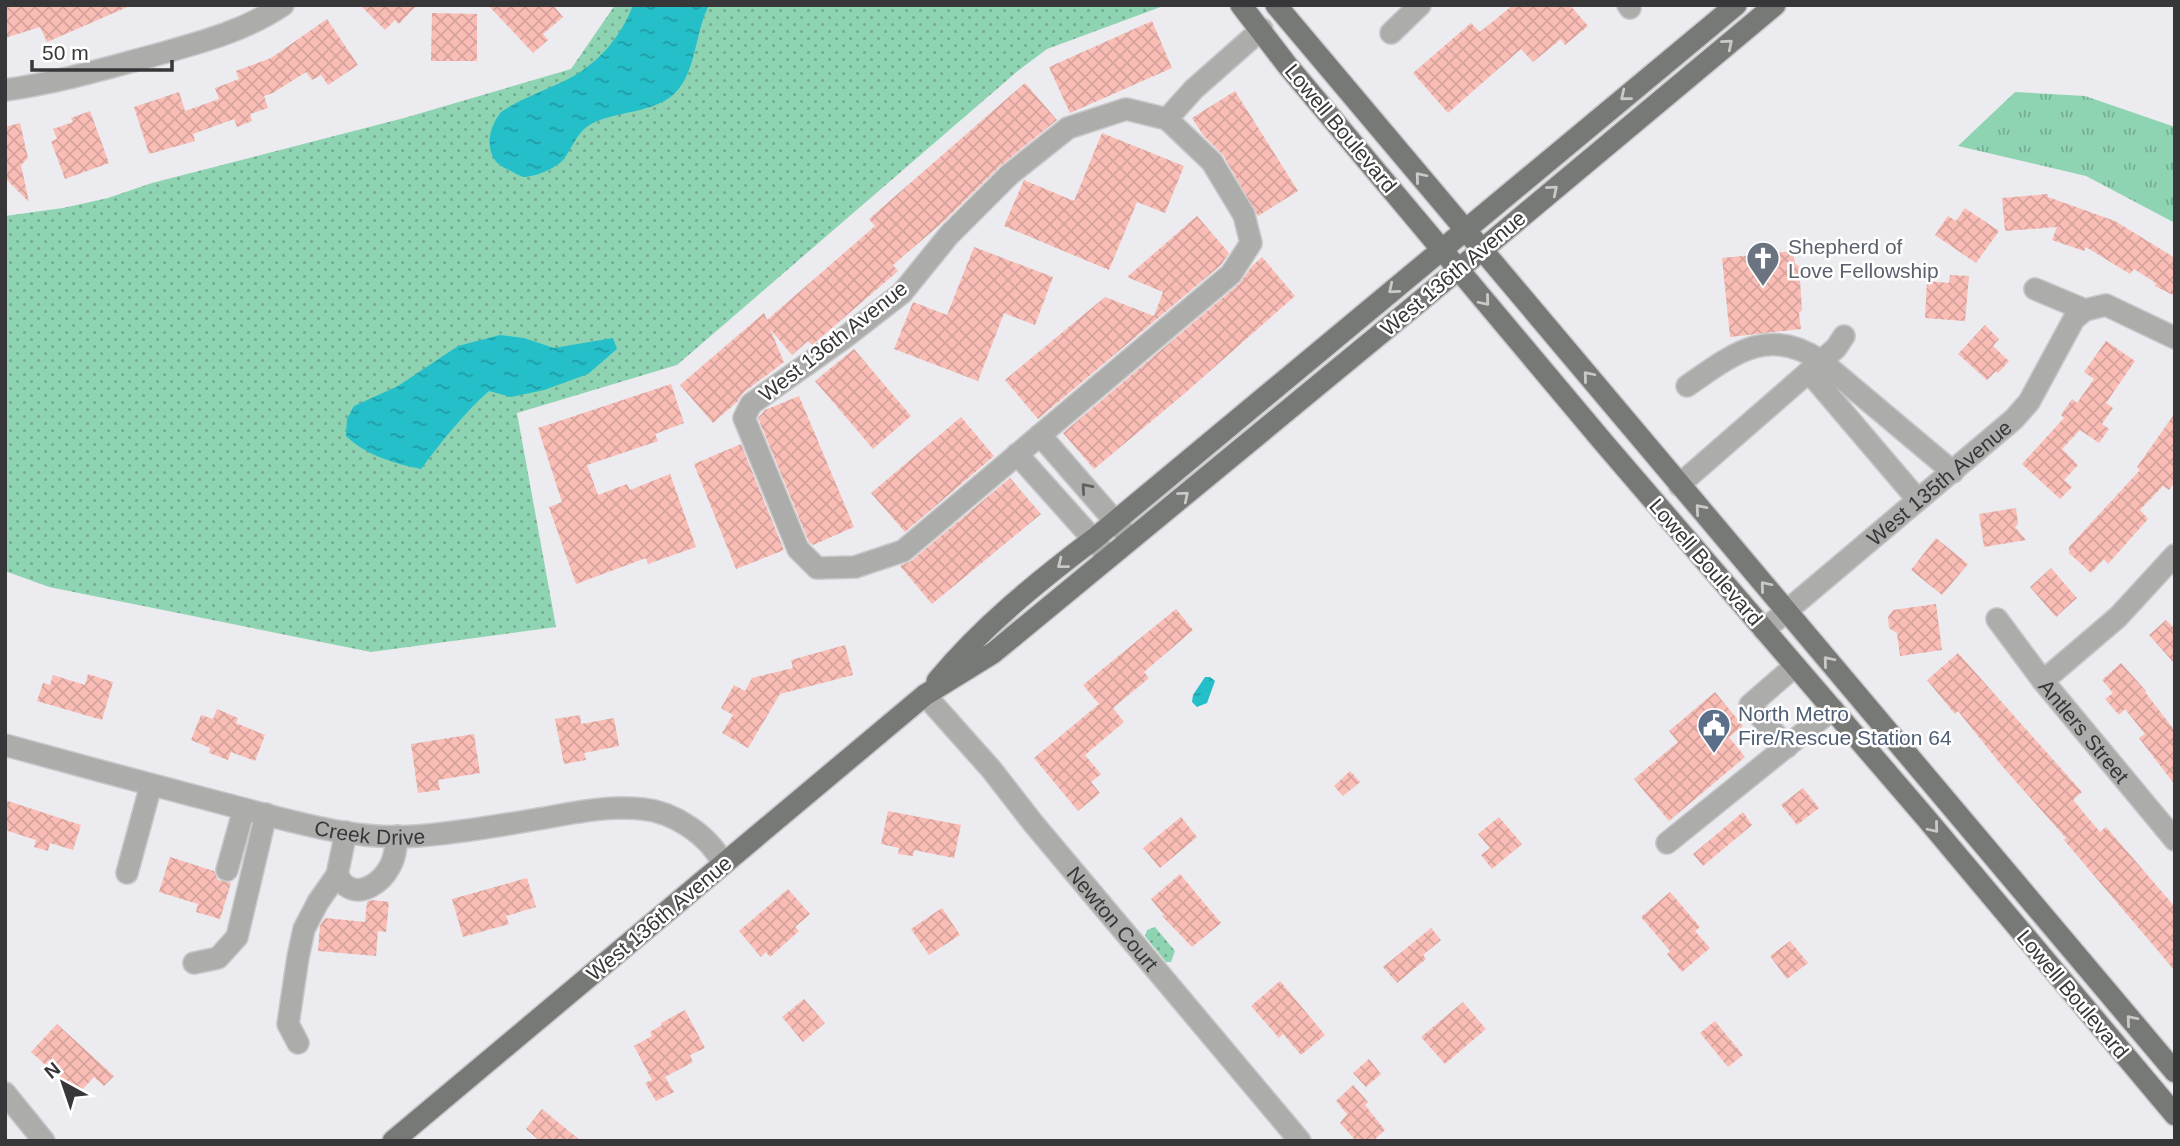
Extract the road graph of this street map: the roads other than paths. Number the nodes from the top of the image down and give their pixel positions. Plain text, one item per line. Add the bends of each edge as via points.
1 (283, 5) edge
2 (1241, 5) edge
3 (1276, 5) edge
4 (1736, 5) edge
5 (1774, 5) edge
6 (1412, 8) edge
7 (1262, 29) junction
8 (1391, 33) dead end
9 (5, 90) edge
10 (1167, 119) junction
11 (1465, 229) junction
12 (1442, 248) junction
13 (1482, 250) junction
14 (1459, 269) junction
15 (2035, 289) dead end
16 (2085, 310) junction
17 (1844, 336) dead end
18 (2175, 338) edge
19 (1815, 366) junction
20 (1687, 386) dead end
21 (1040, 435) junction
22 (1017, 454) junction
23 (1953, 472) junction
24 (1679, 485) junction
25 (1918, 500) junction
26 (1115, 521) junction
27 (1094, 539) junction
28 (1131, 539) junction
29 (2175, 555) edge
30 (1109, 558) junction
31 (1786, 611) junction
32 (1997, 619) dead end
33 (1764, 630) junction
34 (1795, 666) junction
35 (2043, 681) junction
36 (925, 695) junction
37 (1833, 709) junction
38 (5, 745) edge
39 (1787, 747) junction
40 (151, 785) junction
41 (244, 809) junction
42 (266, 814) junction
43 (346, 832) junction
44 (397, 836) junction
45 (2175, 840) edge
46 (1667, 843) dead end
47 (723, 864) junction
48 (228, 870) dead end
49 (127, 873) dead end
50 (337, 875) junction
51 (194, 963) dead end
52 (298, 1042) dead end
53 (2175, 1072) edge
54 (5, 1093) edge
55 (2175, 1115) edge
56 (44, 1141) edge
57 (393, 1141) edge
58 (1300, 1141) edge

1 - 9 street via 222,36 78,77
2 - 7 main road, Lowell Boulevard
11 -> 3 main road, Lowell Boulevard
4 -> 11 main road, West 136th Avenue
13 -> 5 main road, West 136th Avenue
6 - 8 street
7 - 10 street
7 - 12 main road, Lowell Boulevard via 1287,65
10 - 21 street, West 136th Avenue via 1212,162 1244,215 1251,243 1231,274
10 - 22 street, West 136th Avenue via 1126,109 1068,128 1009,175 949,235 902,293 751,404 744,418 798,549 817,568 855,567 903,551
11 - 12 main road, West 136th Avenue
11 - 13 main road, Lowell Boulevard
12 - 14 main road, Lowell Boulevard
12 -> 26 main road, West 136th Avenue
13 - 14 main road, West 136th Avenue
24 -> 13 main road, Lowell Boulevard
28 -> 14 main road, West 136th Avenue
14 -> 33 main road, Lowell Boulevard
15 - 16 street
16 - 18 street via 2106,305
16 - 23 street, West 135th Avenue via 2074,319 2029,402
17 - 19 street
19 - 20 street via 1806,351 1766,343 1730,356
19 - 23 street
19 - 24 street
19 - 25 street
21 - 22 street, West 136th Avenue
26 -> 21 street
22 - 27 street
23 - 25 street, West 135th Avenue
31 -> 24 main road, Lowell Boulevard
25 - 31 street, West 135th Avenue
26 - 27 main road, West 136th Avenue
26 - 28 street
27 - 30 street
27 -> 36 main road, West 136th Avenue via 986,627
28 - 30 main road, West 136th Avenue
29 - 35 street via 2119,617
30 - 36 main road, West 136th Avenue via 993,653
31 - 33 street, West 135th Avenue
53 -> 31 main road, Lowell Boulevard
32 - 35 street, Antlers Street
33 - 34 main road, Lowell Boulevard
34 - 37 main road, Lowell Boulevard
34 - 39 street via 1750,705
35 - 45 street, Antlers Street
36 - 47 main road, West 136th Avenue
36 - 58 street, Newton Court
37 - 39 street
37 -> 55 main road, Lowell Boulevard
38 - 40 street, Creek Drive
39 - 46 street
40 - 41 street, Creek Drive
40 - 49 street
41 - 42 street, Creek Drive
41 - 48 street
42 - 43 street, Creek Drive
42 - 51 street via 237,937 218,958
43 - 44 street, Creek Drive
43 - 50 street
44 - 47 street, Creek Drive via 584,811 645,809 696,832
44 - 50 street via 390,867 376,884 357,890 346,887
47 - 57 main road, West 136th Avenue
50 - 52 street via 304,929 288,1024
54 - 56 street

